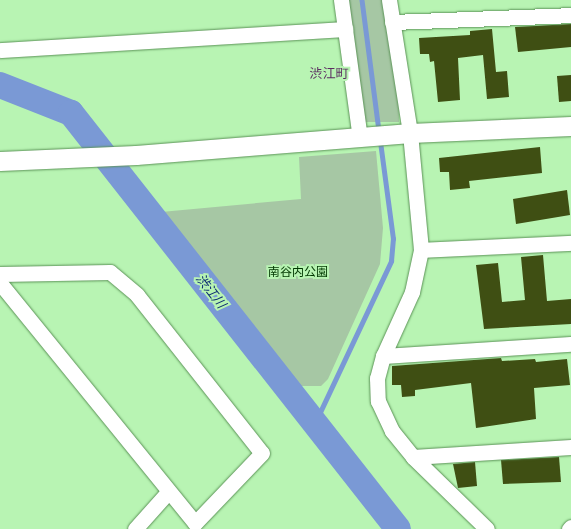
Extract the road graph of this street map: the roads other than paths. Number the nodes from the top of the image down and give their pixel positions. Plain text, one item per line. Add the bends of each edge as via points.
1 (341, 0) edge
2 (389, 0) edge
3 (571, 15) edge
4 (392, 22) junction
5 (345, 29) junction
6 (0, 50) edge
7 (571, 126) edge
8 (404, 134) junction
9 (363, 138) junction
10 (0, 162) edge
11 (571, 244) edge
12 (421, 250) junction
13 (0, 274) edge
14 (0, 283) edge
15 (571, 344) edge
16 (383, 356) junction
17 (571, 447) edge
18 (413, 457) junction
19 (168, 492) junction
20 (135, 529) edge
21 (487, 529) edge

1 - 5 street
2 - 4 street
3 - 4 street
4 - 8 street
5 - 6 street
5 - 9 street
7 - 8 street
8 - 9 street
8 - 12 street
9 - 10 street
11 - 12 street
12 - 16 street via 412,292
13 - 19 street via 110,272 137,295 262,453 195,523
14 - 19 street
15 - 16 street
16 - 18 street via 378,378 378,400 392,431
17 - 18 street
18 - 21 street
19 - 20 street

